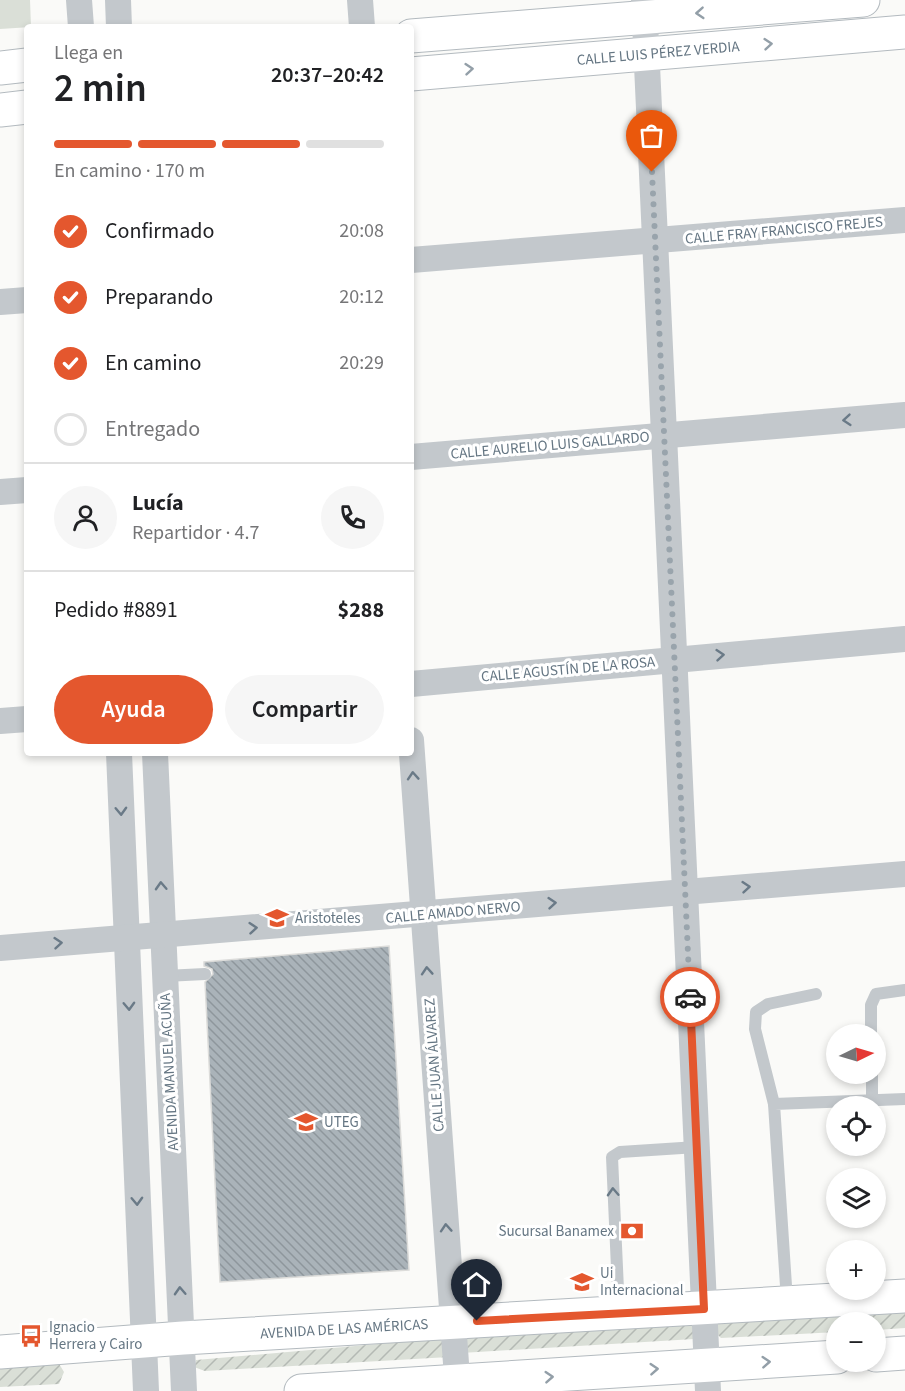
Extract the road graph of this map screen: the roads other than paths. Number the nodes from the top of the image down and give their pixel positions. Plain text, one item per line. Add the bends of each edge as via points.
1 (79, 0) edge
2 (118, 0) edge
3 (360, 0) edge
4 (863, 0) edge
5 (645, 9) edge
6 (81, 24) edge
7 (119, 24) edge
8 (362, 24) edge
9 (905, 32) edge
10 (414, 36) edge
11 (647, 54) junction
12 (24, 65) edge
13 (0, 68) edge
14 (414, 74) edge
15 (24, 107) edge
16 (0, 110) edge
17 (905, 220) edge
18 (656, 240) junction
19 (414, 260) edge
20 (24, 300) edge
21 (0, 302) edge
22 (905, 416) edge
23 (664, 436) junction
24 (414, 457) edge
25 (24, 490) edge
26 (0, 492) edge
27 (905, 639) edge
28 (675, 660) junction
29 (414, 684) edge
30 (24, 718) edge
31 (0, 721) edge
32 (119, 756) edge
33 (155, 756) edge
34 (412, 756) edge
35 (905, 874) edge
36 (685, 892) junction
37 (423, 914) junction
38 (164, 935) junction
39 (126, 938) junction
40 (0, 948) edge
41 (205, 974) dead end
42 (165, 976) junction
43 (905, 990) edge
44 (816, 994) dead end
45 (871, 1024) edge
46 (905, 1099) edge
47 (886, 1100) edge
48 (826, 1102) edge
49 (774, 1104) junction
50 (697, 1147) junction
51 (905, 1296) edge
52 (787, 1303) junction
53 (704, 1309) junction
54 (619, 1313) junction
55 (453, 1323) junction
56 (183, 1338) junction
57 (143, 1342) junction
58 (0, 1352) edge
59 (905, 1353) edge
60 (886, 1354) edge
61 (826, 1359) edge
62 (708, 1378) edge
63 (507, 1385) edge
64 (458, 1387) edge
65 (146, 1391) edge
66 (184, 1391) edge
67 (302, 1391) edge

1 - 6 street
2 - 7 street
3 - 8 street
4 -> 5 main road
5 - 10 main road
5 - 11 street
11 -> 9 main road, CALLE LUIS PÉREZ VERDIA
14 -> 11 main road, CALLE LUIS PÉREZ VERDIA
11 - 18 street
12 - 13 main road
15 - 16 main road
17 - 18 street, CALLE FRAY FRANCISCO FREJES
18 - 19 street, CALLE FRAY FRANCISCO FREJES
18 - 23 street
20 - 21 street
22 -> 23 street, CALLE AURELIO LUIS GALLARDO
23 - 24 street, CALLE AURELIO LUIS GALLARDO
23 - 28 street
25 - 26 street
28 -> 27 street, CALLE AGUSTÍN DE LA ROSA
28 - 29 street, CALLE AGUSTÍN DE LA ROSA
28 - 36 street
30 - 31 street
32 -> 39 street
38 -> 33 street, AVENIDA MANUEL ACUÑA
37 -> 34 street, CALLE JUAN ÁLVAREZ
36 -> 35 street, CALLE AMADO NERVO
37 -> 36 street, CALLE AMADO NERVO
36 - 50 street
38 -> 37 street, CALLE AMADO NERVO
55 -> 37 street, CALLE JUAN ÁLVAREZ
38 - 39 street, CALLE AMADO NERVO
38 - 42 street, AVENIDA MANUEL ACUÑA
40 -> 39 street, CALLE AMADO NERVO
39 -> 57 street
41 - 42 lane
56 -> 42 street, AVENIDA MANUEL ACUÑA
43 - 45 lane via 876,994 871,1005
44 - 49 lane via 768,1004 756,1012 755,1029
46 - 47 lane
48 - 49 lane
49 - 52 lane
50 - 53 street
54 -> 50 lane via 612,1157 620,1152
51 - 52 main road, AVENIDA DE LAS AMÉRICAS
52 - 53 main road, AVENIDA DE LAS AMÉRICAS
53 - 54 main road, AVENIDA DE LAS AMÉRICAS
53 - 62 street
54 - 55 main road, AVENIDA DE LAS AMÉRICAS
55 - 56 main road, AVENIDA DE LAS AMÉRICAS
55 - 64 street, CALLE JUAN ÁLVAREZ
56 - 57 main road, AVENIDA DE LAS AMÉRICAS
56 - 66 street, AVENIDA MANUEL ACUÑA
57 - 58 main road, AVENIDA DE LAS AMÉRICAS
57 - 65 street
59 - 60 main road
62 -> 61 main road
63 -> 62 main road
63 - 64 main road
64 - 67 main road

